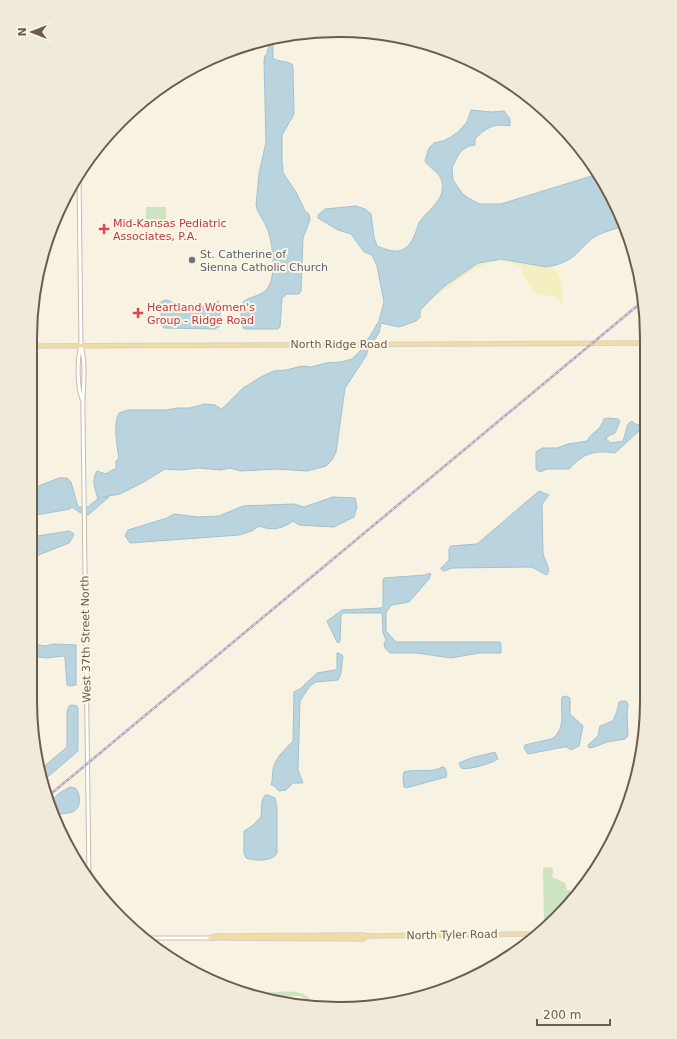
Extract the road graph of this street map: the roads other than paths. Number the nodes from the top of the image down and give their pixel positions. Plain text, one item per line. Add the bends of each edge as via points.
1 (79, 185) edge
2 (640, 343) edge
3 (82, 345) junction
4 (37, 346) edge
5 (89, 869) edge
6 (529, 934) edge
7 (153, 938) edge
8 (210, 938) joint

1 - 3 street, West 37th Street North
2 - 3 main road, North Ridge Road
3 - 4 main road, North Ridge Road
3 - 5 street, West 37th Street North
6 - 8 main road, North Tyler Road
7 - 8 street, North Tyler Road

